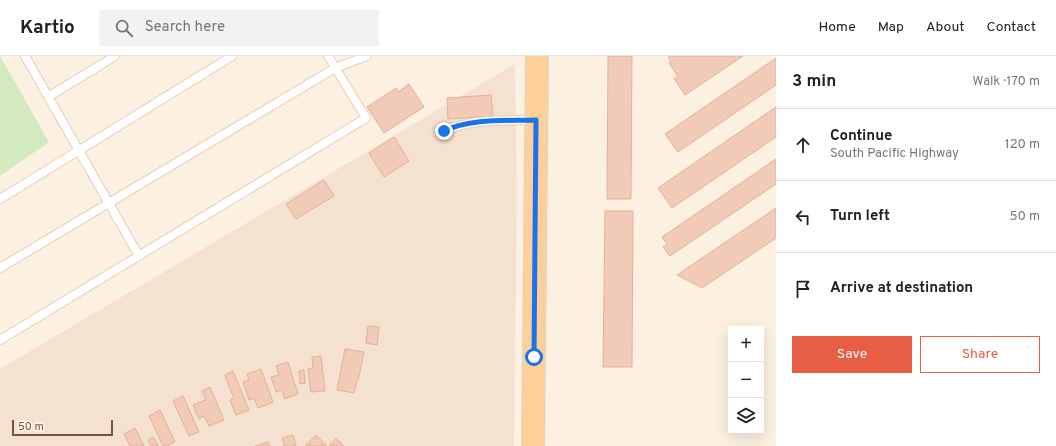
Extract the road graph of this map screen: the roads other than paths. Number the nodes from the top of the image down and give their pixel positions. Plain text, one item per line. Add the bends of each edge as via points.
1 (25, 56) edge
2 (115, 56) edge
3 (232, 56) edge
4 (328, 56) edge
5 (366, 56) edge
6 (537, 56) edge
7 (335, 68) junction
8 (48, 97) junction
9 (536, 120) junction
10 (444, 131) dead end
11 (78, 150) junction
12 (0, 199) edge
13 (108, 203) junction
14 (138, 256) junction
15 (0, 268) edge
16 (0, 340) edge
17 (533, 446) edge

1 - 8 lane
2 - 8 lane
3 - 11 lane
4 - 7 lane
5 - 7 lane
6 - 9 main road
7 - 13 lane
7 - 14 lane via 366,118
8 - 11 lane
9 - 10 lane via 487,122 456,126
9 - 17 main road
11 - 12 lane
11 - 13 lane
13 - 14 lane
13 - 15 lane
14 - 16 lane

